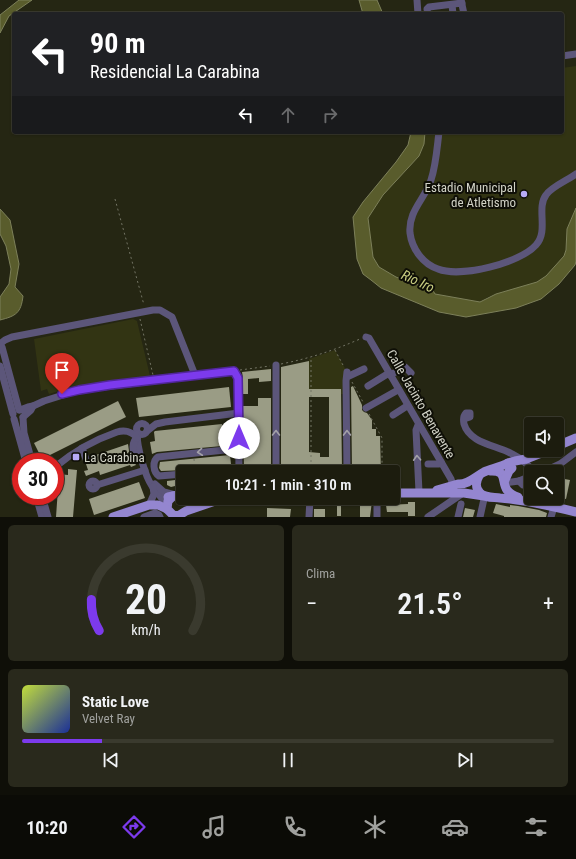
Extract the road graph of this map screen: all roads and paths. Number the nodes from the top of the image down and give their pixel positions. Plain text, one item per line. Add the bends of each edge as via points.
1 (417, 0) edge
2 (462, 2) edge
3 (448, 3) edge
4 (418, 12) edge
5 (428, 12) edge
6 (464, 12) edge
7 (576, 54) edge
8 (564, 56) edge
9 (438, 134) edge
10 (576, 174) edge
11 (115, 199) dead end
12 (142, 312) junction
13 (366, 337) joint
14 (1, 345) edge
15 (311, 358) junction
16 (276, 365) junction
17 (0, 366) edge
18 (364, 369) dead end
19 (234, 371) junction
20 (411, 373) dead end
21 (390, 374) junction
22 (195, 375) junction
23 (154, 380) junction
24 (368, 386) dead end
25 (398, 390) junction
26 (407, 406) junction
27 (366, 408) dead end
28 (239, 413) junction
29 (19, 415) junction
30 (393, 415) dead end
31 (464, 419) dead end
32 (165, 422) junction
33 (140, 424) junction
34 (418, 425) junction
35 (116, 432) junction
36 (146, 432) junction
37 (137, 435) junction
38 (576, 438) edge
39 (564, 443) edge
40 (139, 446) junction
41 (82, 448) junction
42 (239, 450) junction
43 (576, 452) edge
44 (25, 453) edge
45 (30, 453) edge
46 (193, 453) junction
47 (135, 457) dead end
48 (531, 457) edge
49 (86, 459) dead end
50 (64, 460) edge
51 (441, 462) junction
52 (428, 464) dead end
53 (194, 465) edge
54 (239, 465) edge
55 (276, 465) edge
56 (311, 465) edge
57 (347, 465) edge
58 (528, 465) edge
59 (558, 465) edge
60 (510, 466) junction
61 (145, 470) junction
62 (488, 471) junction
63 (176, 475) edge
64 (479, 476) junction
65 (149, 479) junction
66 (524, 479) edge
67 (519, 481) junction
68 (505, 482) junction
69 (97, 485) dead end
70 (524, 485) edge
71 (153, 487) junction
72 (457, 489) junction
73 (419, 492) junction
74 (435, 492) junction
75 (400, 493) edge
76 (176, 495) edge
77 (486, 496) junction
78 (176, 500) edge
79 (521, 500) junction
80 (149, 504) junction
81 (461, 504) dead end
82 (39, 505) edge
83 (45, 505) edge
84 (187, 505) edge
85 (207, 505) edge
86 (310, 505) edge
87 (377, 505) edge
88 (443, 505) junction
89 (554, 506) junction
90 (167, 509) edge
91 (576, 512) edge
92 (182, 515) edge
93 (42, 517) edge
94 (48, 517) edge
95 (113, 517) edge
96 (144, 517) edge
97 (160, 517) edge
98 (309, 517) edge
99 (377, 517) edge
100 (428, 517) edge
101 (458, 517) edge
102 (480, 517) edge
103 (551, 517) edge

1 - 4 street
2 - 3 street
2 - 6 street
3 - 5 street via 429,7
7 - 8 street
9 - 10 street via 431,182 415,208 410,232 412,244 418,254 427,264 439,270 452,272 486,268 506,263 522,255 536,245 540,237 546,195
11 - 12 path
12 - 14 street via 12,337
12 - 22 street via 160,310 172,317
12 - 23 path
13 - 15 path
13 - 21 street, Calle Jacinto Benavente
14 - 29 street
15 - 16 path
15 - 56 path
16 - 19 path
55 -> 16 street
17 - 29 street
57 -> 18 street via 346,381 348,374
19 - 22 street
19 - 28 street via 238,378
20 - 21 street via 405,367
21 - 24 street
21 - 25 street, Calle Jacinto Benavente
22 - 23 street
23 - 29 street via 79,390 44,401
25 - 26 street, Calle Jacinto Benavente
25 - 27 street
26 - 30 street
26 - 34 street, Calle Jacinto Benavente
28 - 32 street
28 - 42 street
29 - 44 street
29 - 45 street
31 - 58 street via 474,438 512,454
32 - 33 street via 162,420
32 - 36 street via 156,424
33 - 35 street
33 - 36 street via 146,426
33 - 37 street via 136,427
34 - 51 street, Calle Jacinto Benavente
73 -> 34 street via 416,430
35 - 37 street
35 - 41 street
36 - 37 street
36 - 40 street
37 - 40 street
37 - 47 street via 133,446
38 - 39 main road
40 - 61 street
41 - 49 street
41 - 50 street
42 -> 46 street
42 - 54 street
43 - 59 street
46 - 53 path
46 - 63 street via 158,457 154,460 159,476
48 - 60 main road, bridge via 515,461
51 - 52 street
51 - 72 street, Calle Jacinto Benavente
60 - 62 main road
60 - 68 main road
61 - 65 street
61 - 69 street
62 - 64 main road
62 - 68 main road via 500,473
64 - 72 main road
64 - 77 main road via 476,482 478,492
65 - 71 street
65 - 76 street via 164,492
66 - 67 street
67 - 68 street
67 - 70 street
68 - 77 main road via 501,494
68 - 79 main road via 509,492
71 - 80 street via 154,494
71 - 90 street
72 - 74 main road
72 - 77 main road
72 - 88 street
72 - 88 street via 459,495
73 - 74 main road
73 - 75 main road
74 - 88 street via 442,496
77 - 79 main road
77 - 102 street
78 - 90 main road
79 - 89 main road
80 - 90 main road
80 - 95 main road
81 - 101 street
82 - 93 street
83 - 94 street
84 - 92 main road
85 - 92 main road
86 - 98 street
87 - 99 street
88 - 100 street
89 - 91 main road
89 - 103 street
90 - 92 main road via 173,515
96 - 97 street via 157,513

